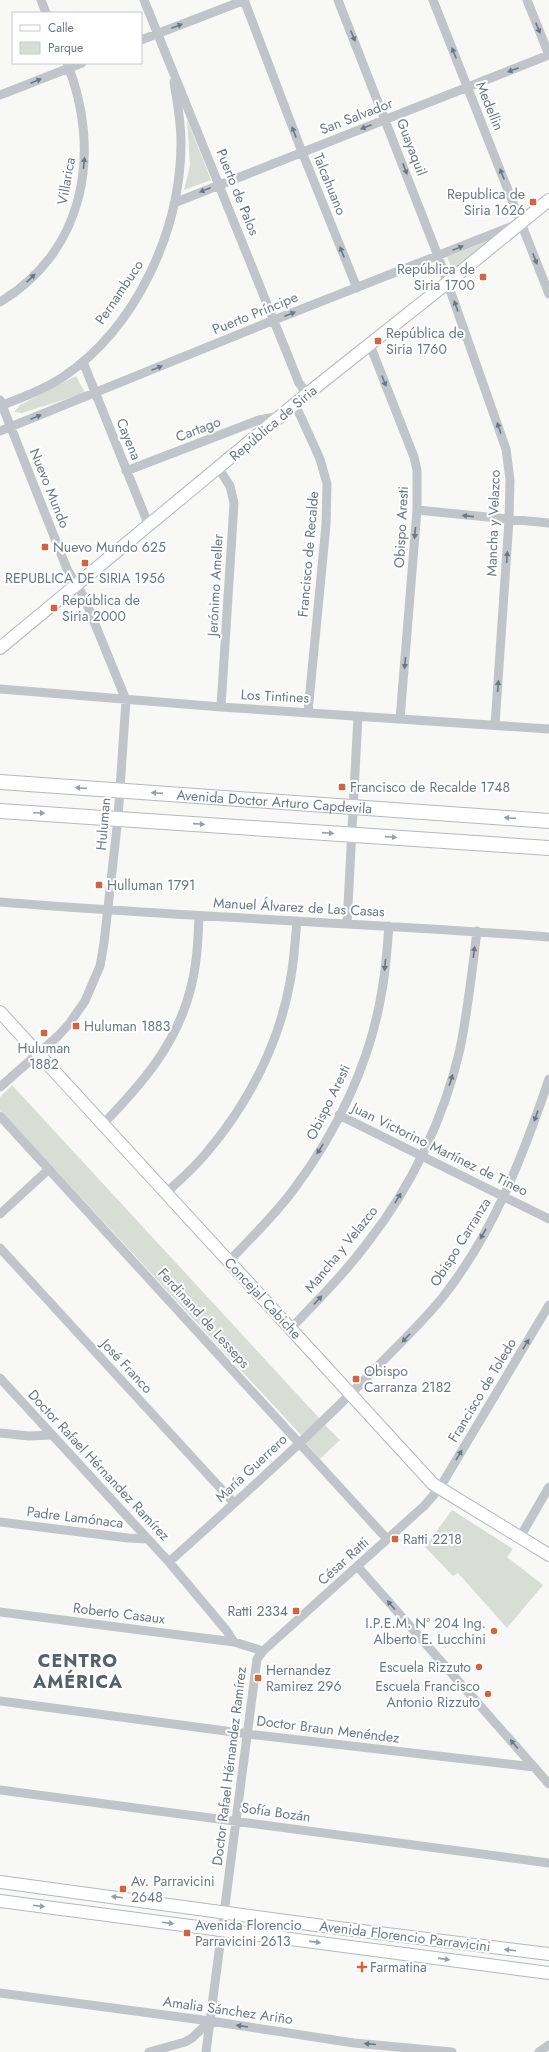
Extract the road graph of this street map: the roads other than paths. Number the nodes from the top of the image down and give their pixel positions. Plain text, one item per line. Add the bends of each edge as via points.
1 (41, 0) edge
2 (144, 0) edge
3 (244, 0) edge
4 (338, 0) edge
5 (433, 0) edge
6 (527, 0) edge
7 (46, 12) edge
8 (158, 34) junction
9 (142, 40) edge
10 (549, 55) edge
11 (68, 66) edge
12 (171, 66) junction
13 (468, 87) junction
14 (0, 95) edge
15 (386, 119) junction
16 (302, 152) junction
17 (220, 184) junction
18 (549, 200) edge
19 (174, 203) junction
20 (522, 223) junction
21 (438, 256) junction
22 (448, 283) junction
23 (357, 288) junction
24 (549, 294) edge
25 (0, 302) edge
26 (274, 320) junction
27 (370, 345) junction
28 (83, 362) junction
29 (95, 392) junction
30 (307, 394) junction
31 (1, 404) edge
32 (295, 404) junction
33 (280, 416) junction
34 (10, 427) junction
35 (0, 431) edge
36 (219, 468) junction
37 (126, 471) junction
38 (417, 510) junction
39 (510, 520) junction
40 (549, 523) edge
41 (149, 526) junction
42 (77, 586) junction
43 (0, 647) edge
44 (0, 689) edge
45 (126, 700) junction
46 (222, 707) junction
47 (308, 712) junction
48 (358, 716) junction
49 (400, 719) junction
50 (495, 725) junction
51 (549, 729) edge
52 (0, 782) edge
53 (120, 791) junction
54 (352, 807) junction
55 (0, 811) edge
56 (118, 818) junction
57 (549, 821) edge
58 (352, 834) junction
59 (549, 848) edge
60 (0, 902) edge
61 (108, 911) junction
62 (200, 916) junction
63 (297, 921) junction
64 (347, 924) junction
65 (390, 926) junction
66 (476, 931) junction
67 (549, 937) edge
68 (0, 1012) edge
69 (38, 1054) junction
70 (549, 1079) edge
71 (0, 1087) edge
72 (339, 1115) junction
73 (0, 1116) edge
74 (103, 1124) junction
75 (422, 1155) junction
76 (49, 1169) junction
77 (166, 1193) junction
78 (504, 1196) junction
79 (0, 1214) edge
80 (549, 1219) edge
81 (0, 1248) edge
82 (229, 1261) junction
83 (549, 1305) edge
84 (291, 1328) junction
85 (0, 1378) edge
86 (351, 1394) junction
87 (0, 1433) edge
88 (52, 1435) junction
89 (300, 1443) junction
90 (549, 1487) edge
91 (439, 1489) junction
92 (234, 1504) junction
93 (0, 1522) edge
94 (520, 1537) junction
95 (147, 1538) junction
96 (387, 1539) junction
97 (549, 1555) edge
98 (169, 1562) junction
99 (358, 1567) junction
100 (0, 1612) edge
101 (234, 1642) junction
102 (263, 1651) junction
103 (0, 1701) edge
104 (248, 1734) junction
105 (534, 1767) junction
106 (549, 1784) edge
107 (0, 1790) edge
108 (236, 1821) junction
109 (549, 1862) edge
110 (0, 1882) edge
111 (0, 1901) edge
112 (225, 1911) junction
113 (221, 1930) junction
114 (549, 1954) edge
115 (549, 1973) edge
116 (0, 1993) edge
117 (210, 2021) junction
118 (549, 2045) edge
119 (353, 2047) edge
120 (437, 2051) edge
121 (149, 2052) edge
122 (206, 2052) edge
123 (452, 2052) edge
124 (539, 2052) edge

1 - 7 street
2 - 8 street, Puerto de Palos
8 -> 3 street
16 -> 3 street, Talcahuano
4 -> 15 street, Guayaquil
13 -> 5 street, Medellin
6 -> 10 street
8 - 9 street
8 - 12 street, Puerto de Palos
10 -> 13 street, San Salvador
14 -> 11 street
25 -> 11 street, Villarica via 20,288 45,264 65,234 79,198 83,180 85,142 80,104
12 - 17 street, Puerto de Palos
12 - 19 street, Pernambuco via 181,143
13 - 15 street, San Salvador
20 -> 13 street, Medellin
15 -> 16 street, San Salvador
15 -> 21 street, Guayaquil
16 - 17 street, San Salvador
23 -> 16 street, Talcahuano
17 -> 19 street, San Salvador
17 - 26 street, Puerto de Palos
18 - 20 main road, República de Siria
19 - 28 street, Pernambuco via 157,261 140,291 121,320
21 -> 20 street, Puerto Príncipe
20 - 22 main road, República de Siria
20 -> 24 street
21 - 22 street, Guayaquil
21 - 23 street, Puerto Príncipe
22 - 27 main road, República de Siria
39 -> 22 street, Mancha y Velazco via 510,480 506,449
26 -> 23 street, Puerto Príncipe
29 -> 26 street, Puerto Príncipe
26 - 30 street, Puerto de Palos via 299,383
27 - 30 main road, República de Siria
27 -> 38 street, Obispo Aresti via 414,457 417,470
28 - 29 street, Cayena
28 - 31 street, Pernambuco via 62,378
34 -> 29 street, Puerto Príncipe
29 - 37 street, Cayena
30 - 32 main road, República de Siria
31 - 34 street, Nuevo Mundo
32 - 33 main road, República de Siria
32 - 47 street, Francisco de Recalde via 320,459 327,484 326,525
33 - 36 main road, República de Siria
33 - 37 street, Cartago via 259,420
34 - 35 street, Puerto Príncipe
34 - 42 street, Nuevo Mundo via 67,568
36 - 41 main road, República de Siria
36 - 46 street, Jerónimo Ameller via 230,486 234,503
37 - 41 street, Cayena
39 -> 38 street
38 -> 49 street, Obispo Aresti
39 - 40 street
50 -> 39 street, Mancha y Velazco
41 - 42 main road, República de Siria
42 - 43 main road, República de Siria
42 - 45 street, Huluman via 84,597
44 - 45 street, Los Tintines
45 - 46 street, Los Tintines
45 - 53 street, Huluman
46 - 47 street, Los Tintines
47 - 48 street, Los Tintines
48 - 49 street, Los Tintines
48 - 54 street
49 - 50 street, Los Tintines
50 - 51 street, Los Tintines
53 -> 52 main road, Avenida Doctor Arturo Capdevila
54 -> 53 main road, Avenida Doctor Arturo Capdevila
53 - 56 street, Huluman
57 -> 54 main road, Avenida Doctor Arturo Capdevila
54 - 58 street
55 -> 56 main road, Avenida Doctor Arturo Capdevila
56 -> 58 main road, Avenida Doctor Arturo Capdevila
56 - 61 street, Huluman
58 -> 59 main road, Avenida Doctor Arturo Capdevila
58 - 64 street
60 - 61 street, Manuel Álvarez de Las Casas
61 - 62 street, Manuel Álvarez de Las Casas
61 - 69 street, Huluman via 100,966 85,1001 69,1024
62 - 63 street, Manuel Álvarez de Las Casas
62 - 74 street via 194,975 182,1016 158,1061 131,1096
63 - 64 street, Manuel Álvarez de Las Casas
63 - 77 street via 286,1002 261,1070 221,1136
64 - 65 street, Manuel Álvarez de Las Casas
65 - 66 street, Manuel Álvarez de Las Casas
65 -> 72 street, Obispo Aresti via 382,991 374,1027 363,1061
66 - 67 street, Manuel Álvarez de Las Casas
75 -> 66 street, Mancha y Velazco via 448,1092 460,1049 468,1010
68 - 69 main road, Concejal Cabiche
69 - 71 street, Huluman
69 - 74 main road, Concejal Cabiche
70 -> 78 street, Obispo Carranza via 524,1152
72 - 75 street, Juan Victorino Martínez de Tineo
72 -> 82 street, Obispo Aresti via 326,1141 294,1188 274,1214
73 - 76 street, Ferdinand de Lesseps
74 - 77 main road, Concejal Cabiche
75 - 78 street, Juan Victorino Martínez de Tineo
84 -> 75 street, Mancha y Velazco via 344,1272 369,1241 392,1208
76 - 79 street
76 - 89 street, Ferdinand de Lesseps
77 - 82 main road, Concejal Cabiche
78 - 80 street, Juan Victorino Martínez de Tineo
78 -> 86 street, Obispo Carranza via 462,1269 442,1298
81 - 92 street, José Franco
82 - 84 main road, Concejal Cabiche
91 -> 83 street, Francisco de Toledo
84 - 86 main road, Concejal Cabiche
85 - 88 street, Doctor Rafael Hérnandez Ramírez
86 - 89 street, María Guerrero
86 - 91 main road, Concejal Cabiche
87 - 88 street
88 - 95 street, Doctor Rafael Hérnandez Ramírez
89 - 92 street, María Guerrero
89 - 96 street, Ferdinand de Lesseps
90 - 94 street
91 - 94 main road, Concejal Cabiche
91 - 96 street, César Ratti
92 - 98 street, María Guerrero
93 - 95 street, Padre Lamónaca via 128,1538
94 - 97 main road, Concejal Cabiche
95 - 98 street, Doctor Rafael Hérnandez Ramírez
96 - 99 street, César Ratti
98 - 101 street, Doctor Rafael Hérnandez Ramírez
99 - 102 street, César Ratti
105 -> 99 street
100 - 101 street, Roberto Casaux
101 - 102 street, Doctor Rafael Hérnandez Ramírez
102 - 104 street, Doctor Rafael Hérnandez Ramírez via 255,1664
103 - 104 street, Doctor Braun Menéndez
104 - 105 street, Doctor Braun Menéndez
104 - 108 street, Doctor Rafael Hérnandez Ramírez
105 - 106 street
107 - 108 street, Sofía Bozán
108 - 109 street, Sofía Bozán
108 - 112 street, Doctor Rafael Hérnandez Ramírez
112 -> 110 main road, Avenida Florencio Parravicini
111 -> 113 main road, Avenida Florencio Parravicini
112 - 113 street, Doctor Rafael Hérnandez Ramírez
114 -> 112 main road, Avenida Florencio Parravicini
113 -> 115 main road, Avenida Florencio Parravicini
113 - 117 street, Doctor Rafael Hérnandez Ramírez
116 - 117 street, Amalia Sánchez Ariño
119 -> 117 street, Amalia Sánchez Ariño
117 - 121 street via 185,2042
117 - 122 street, Doctor Rafael Hérnandez Ramírez
118 - 124 street
120 -> 119 street, Amalia Sánchez Ariño
120 - 123 street, Amalia Sánchez Ariño

